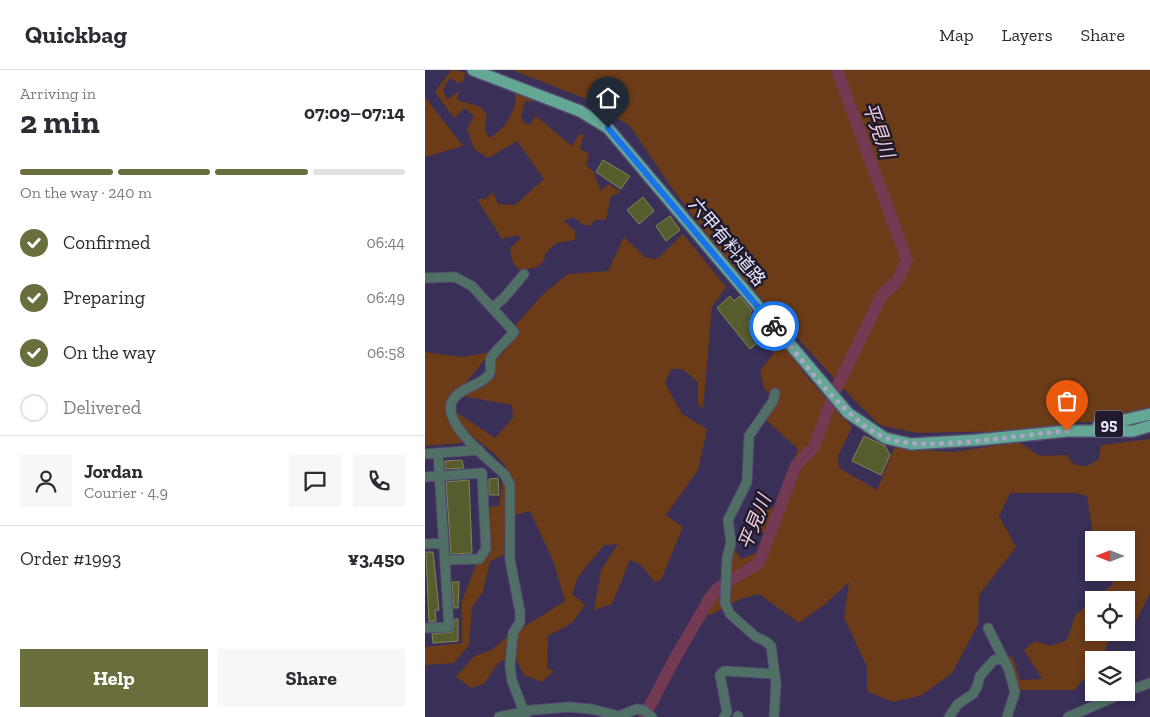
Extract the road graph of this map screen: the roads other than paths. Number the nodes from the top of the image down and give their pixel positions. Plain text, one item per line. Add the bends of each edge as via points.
1 (473, 70) edge
2 (524, 274) dead end
3 (425, 278) edge
4 (492, 308) junction
5 (775, 393) dead end
6 (1150, 414) edge
7 (1150, 427) edge
8 (1067, 431) junction
9 (479, 450) junction
10 (438, 453) junction
11 (425, 454) edge
12 (440, 476) junction
13 (425, 477) edge
14 (444, 543) junction
15 (425, 544) edge
16 (445, 560) junction
17 (425, 628) edge
18 (988, 628) dead end
19 (1003, 659) junction
20 (775, 674) junction
21 (1150, 683) edge
22 (1135, 689) edge
23 (1105, 701) edge
24 (648, 713) edge
25 (525, 715) edge
26 (499, 717) edge
27 (724, 717) edge
28 (774, 717) edge
29 (949, 717) edge
30 (1007, 717) edge
31 (1068, 717) edge

1 - 8 main road, 六甲有料道路 / 95 via 580,111 608,128 847,413 885,438 911,444
2 - 4 street via 505,298
3 - 4 street via 455,277 472,286
4 - 9 street via 515,332 491,357 487,378 461,392 449,409 452,422
5 - 20 street via 749,436 747,482 728,520 731,543 725,584 725,602 730,614 755,637 771,646
6 - 8 main road, 95
7 - 8 main road, 六甲有料道路 / 95 via 1133,431
9 - 10 street
9 - 25 street via 505,474 510,486 510,560 520,622 513,633 510,666
10 - 11 street
10 - 12 street
12 - 13 street
12 - 14 street
12 - 16 street via 483,473 486,549 479,559
14 - 15 street
14 - 16 street
16 - 17 street via 449,627
18 - 19 street
19 - 29 street via 994,660 979,676 973,694
19 - 30 street via 1015,692
20 - 27 street via 724,671 720,675 727,712
20 - 28 street
21 - 22 street
23 - 31 street
24 - 25 street via 630,711 623,716 591,708 569,707
25 - 26 street

